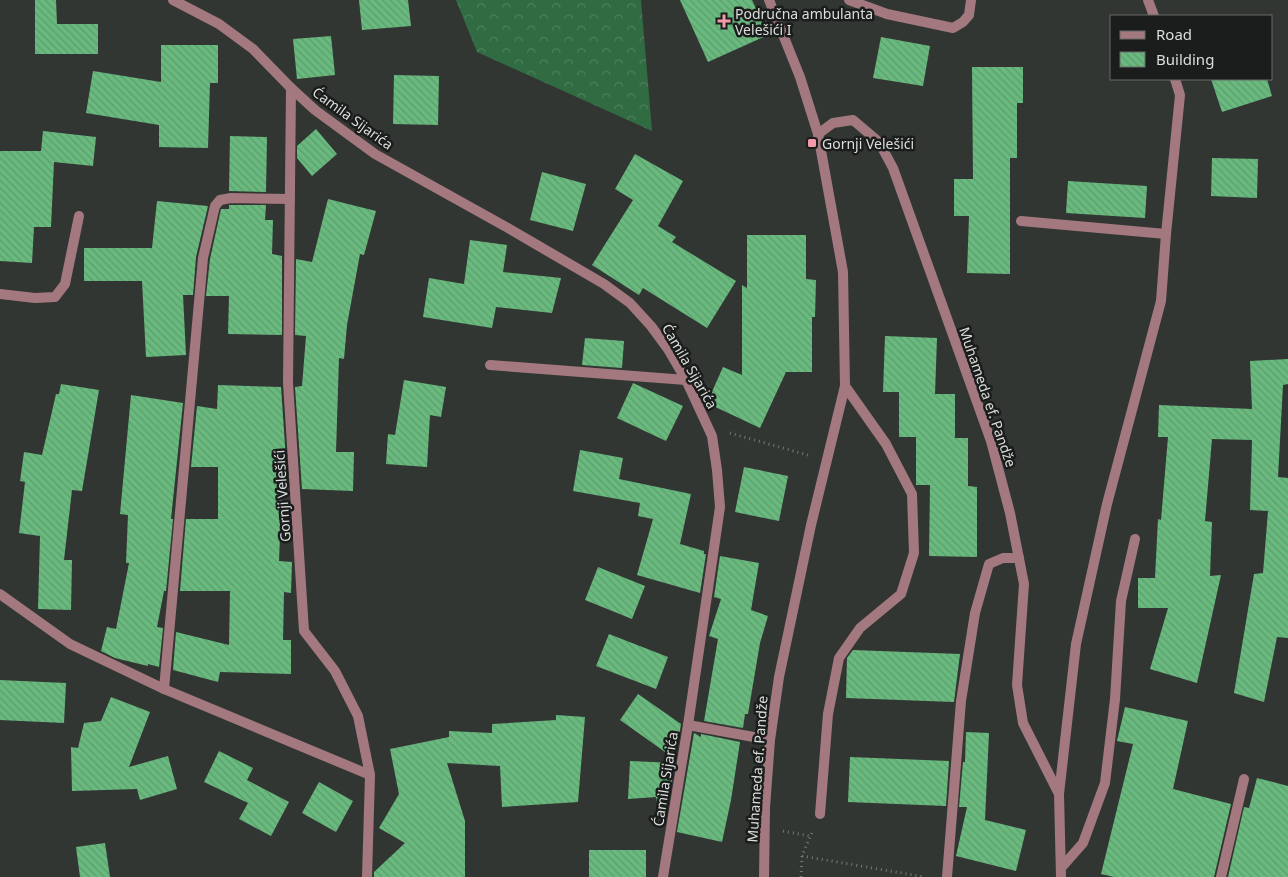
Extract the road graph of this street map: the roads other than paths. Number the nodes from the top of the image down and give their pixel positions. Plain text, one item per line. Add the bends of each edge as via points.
1 (173, 0) edge
2 (769, 0) edge
3 (849, 0) edge
4 (972, 0) edge
5 (1148, 0) edge
6 (1154, 15) edge
7 (1174, 80) edge
8 (291, 88) junction
9 (818, 134) junction
10 (290, 199) junction
11 (79, 216) dead end
12 (1021, 221) dead end
13 (1166, 234) junction
14 (0, 294) edge
15 (490, 365) dead end
16 (686, 380) junction
17 (845, 386) junction
18 (1135, 539) dead end
19 (1019, 558) junction
20 (0, 594) edge
21 (164, 689) junction
22 (688, 725) junction
23 (770, 740) junction
24 (370, 775) junction
25 (1244, 779) dead end
26 (1059, 794) junction
27 (820, 814) road end
28 (1061, 872) edge
29 (367, 877) edge
30 (663, 877) edge
31 (764, 877) edge
32 (947, 877) edge
33 (1221, 877) edge

1 - 8 street, Ćamila Sijarića via 220,24 253,50
2 - 9 street, Muhameda ef. Pandže via 800,77
3 - 4 street via 887,14 953,28 969,15
5 - 6 street
7 - 13 street, Muhameda ef. Pandže via 1180,95
8 - 10 street, Gornji Velešići
8 - 16 street, Ćamila Sijarića via 375,154 610,288 652,326
9 - 17 street, Muhameda ef. Pandže via 843,272
9 - 19 street, Muhameda ef. Pandže via 833,123 852,120 878,142 894,168 992,440
10 - 21 street via 231,198 220,200 215,206 203,258
10 - 24 street, Gornji Velešići via 288,383 304,631 335,671 358,716
11 - 14 street via 65,284 55,297
12 - 13 street
13 - 26 street, Muhameda ef. Pandže via 1161,301 1107,504 1076,644
15 - 16 street
16 - 22 street, Ćamila Sijarića via 712,436 720,507
17 - 23 street, Muhameda ef. Pandže via 779,677
17 - 27 street via 886,444 912,494 914,553 901,594 860,628 839,658 828,714
18 - 28 street via 1122,601 1116,699 1105,783 1083,843
19 - 26 street, Muhameda ef. Pandže via 1024,584 1018,685 1022,723
19 - 32 street via 1003,558 989,564 975,613 961,701
20 - 21 street via 70,644
21 - 24 street
22 - 23 street
22 - 30 street, Ćamila Sijarića
23 - 31 street, Muhameda ef. Pandže
24 - 29 street, Gornji Velešići
25 - 33 street
26 - 28 street, Muhameda ef. Pandže

